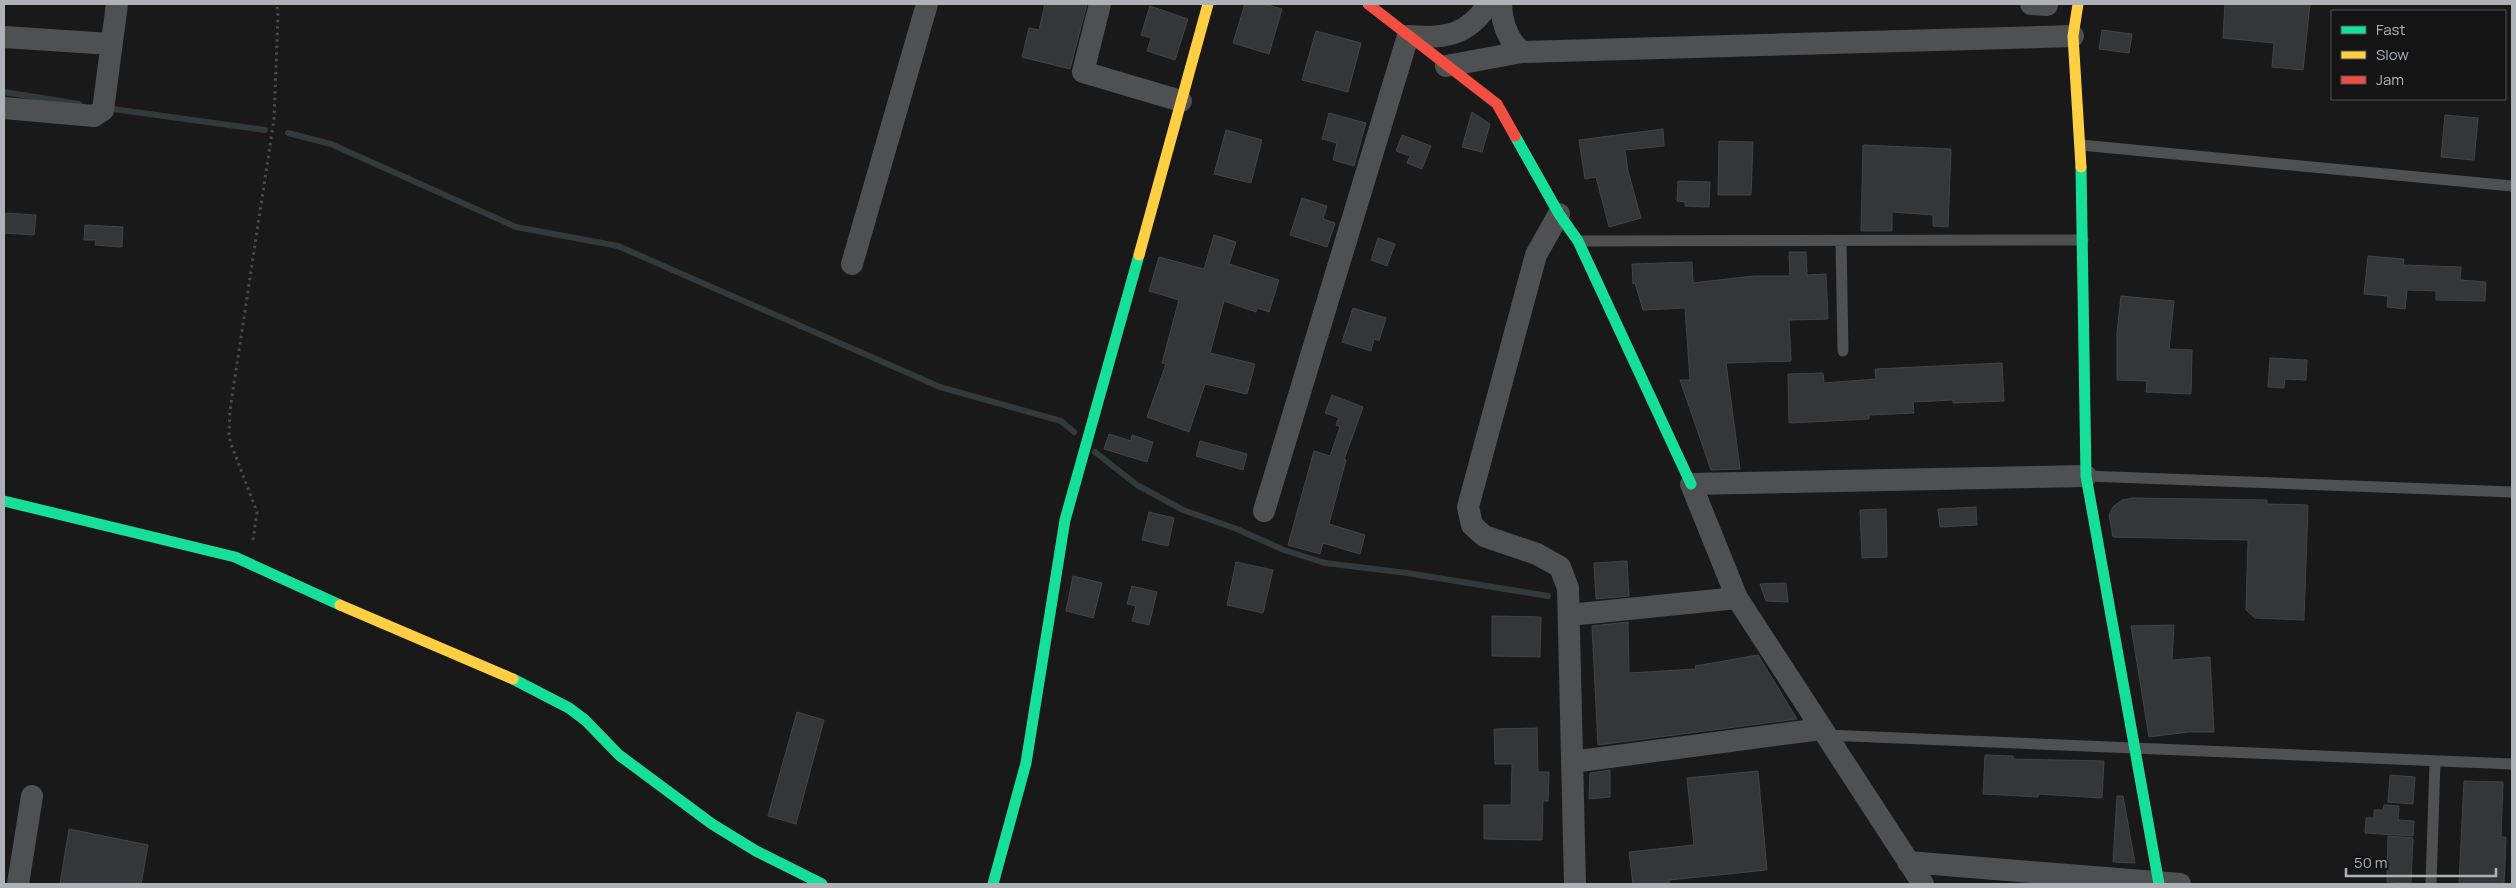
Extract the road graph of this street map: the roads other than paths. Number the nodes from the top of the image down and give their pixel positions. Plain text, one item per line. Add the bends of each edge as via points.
1 (117, 4) edge
2 (927, 4) edge
3 (1100, 4) edge
4 (1208, 4) edge
5 (1368, 4) edge
6 (1488, 4) edge
7 (1501, 4) edge
8 (2078, 4) edge
9 (1408, 36) junction
10 (2073, 36) junction
11 (4, 37) edge
12 (110, 44) junction
13 (1522, 52) junction
14 (1446, 66) junction
15 (1181, 101) junction
16 (4, 108) edge
17 (2081, 146) junction
18 (2512, 186) edge
19 (1560, 214) junction
20 (2083, 240) junction
21 (1578, 241) junction
22 (1841, 241) junction
23 (852, 264) dead end
24 (1843, 351) dead end
25 (2086, 476) junction
26 (1691, 484) junction
27 (2512, 492) edge
28 (4, 501) edge
29 (1264, 511) dead end
30 (1737, 598) junction
31 (1569, 615) junction
32 (1823, 732) junction
33 (2136, 750) junction
34 (1572, 762) junction
35 (2435, 762) junction
36 (2512, 764) edge
37 (32, 796) dead end
38 (1908, 862) junction
39 (18, 884) edge
40 (822, 884) edge
41 (993, 884) edge
42 (1575, 884) edge
43 (1923, 884) edge
44 (2166, 884) edge
45 (2431, 884) edge

1 - 12 street
2 - 23 street
3 - 15 street via 1083,72
4 - 15 street
5 - 9 street
6 - 9 street via 1481,15 1450,36
7 - 13 street via 1506,30
8 - 10 street
9 - 14 street
9 - 29 street
10 - 13 street
10 - 17 street
11 - 12 street
12 - 16 street via 103,110 94,116
13 - 14 street
14 - 19 street via 1497,104
15 - 41 street via 1065,520 1026,764
17 - 18 lane
17 - 20 street
19 - 21 street
19 - 31 street via 1536,256 1468,507 1472,525 1484,536 1537,554 1560,567 1568,588
20 - 22 lane
20 - 25 street
21 - 22 lane
21 - 26 street
22 - 24 lane
25 - 26 street
25 - 27 lane
25 - 33 street
26 - 30 street
28 - 40 street via 196,546 248,562 416,639 518,681 585,720 619,755 688,808 756,851
30 - 31 street
30 - 32 street
31 - 34 street
32 - 33 lane
32 - 34 street
32 - 38 street
33 - 35 lane
33 - 44 street
34 - 42 street
35 - 36 lane
35 - 45 lane
37 - 39 street
38 - 43 street
38 - 44 street

